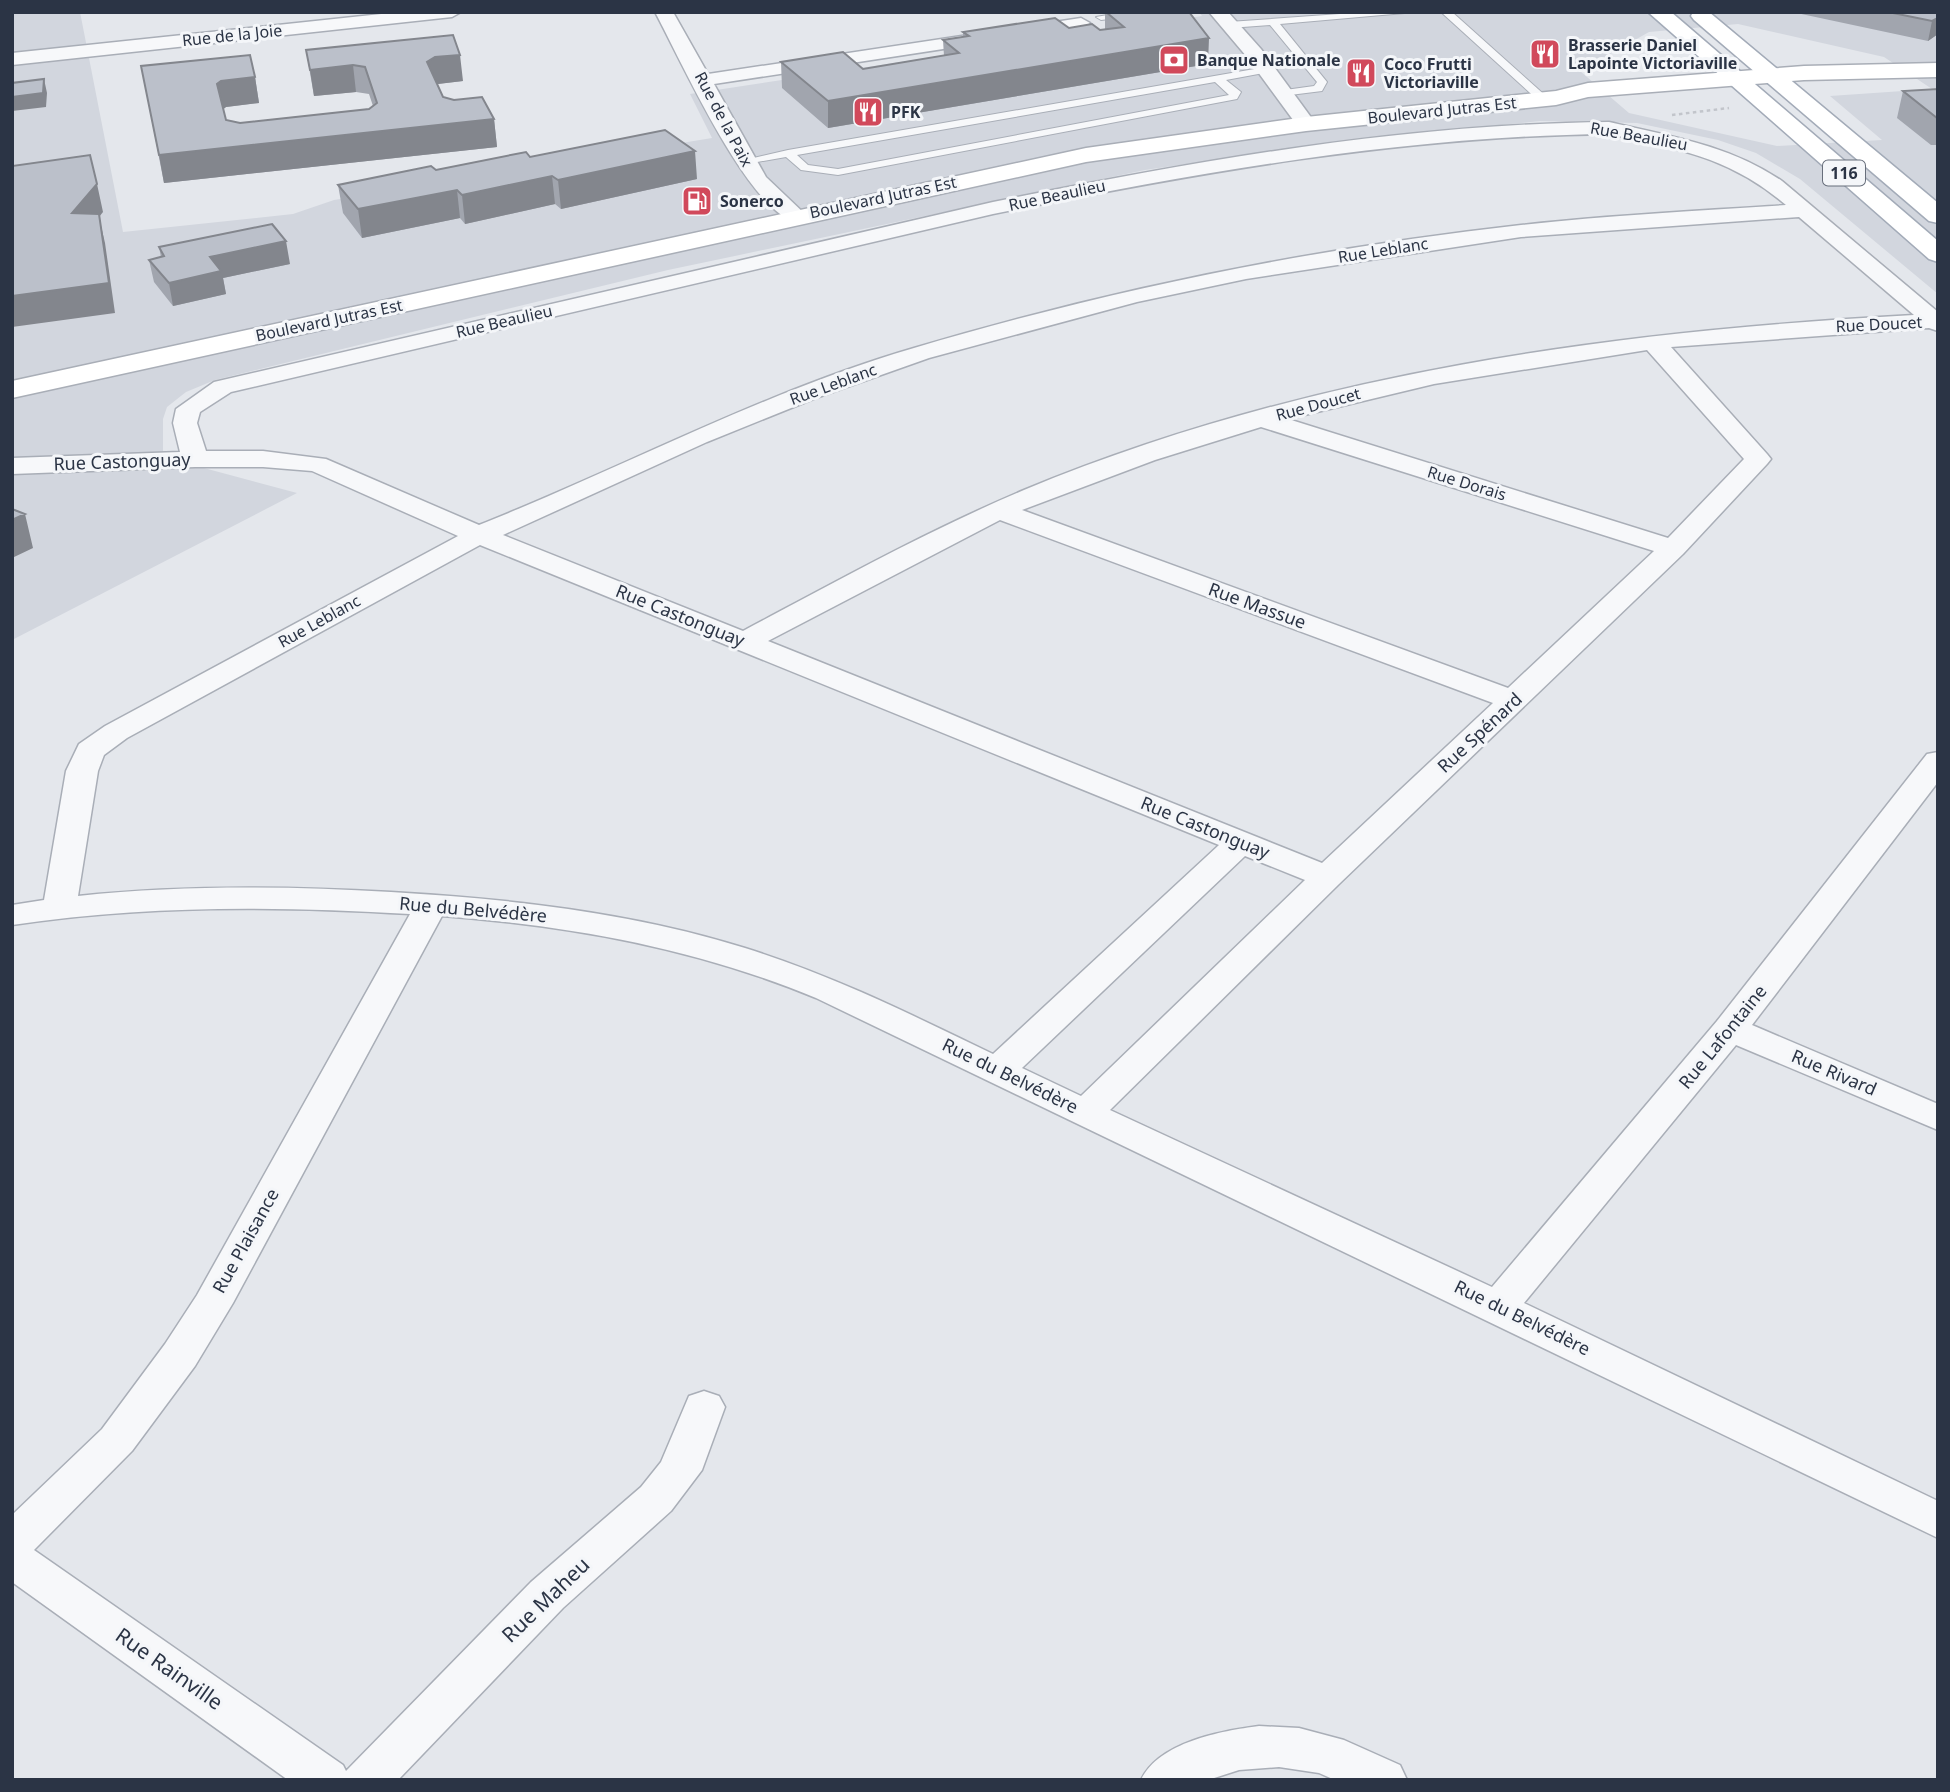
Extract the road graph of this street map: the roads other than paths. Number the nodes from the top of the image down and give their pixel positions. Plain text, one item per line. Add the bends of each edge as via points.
1 (452, 12) edge
2 (664, 12) edge
3 (1163, 12) edge
4 (1411, 12) edge
5 (1446, 12) edge
6 (1658, 12) edge
7 (1697, 12) edge
8 (423, 14) edge
9 (1369, 14) edge
10 (1101, 17) dead end
11 (1223, 19) edge
12 (1273, 22) junction
13 (1081, 23) edge
14 (12, 59) edge
15 (1938, 69) edge
16 (1266, 70) junction
17 (1216, 78) junction
18 (704, 80) junction
19 (1780, 82) junction
20 (1938, 84) edge
21 (1742, 85) junction
22 (1282, 93) junction
23 (1550, 99) junction
24 (970, 122) junction
25 (1306, 124) junction
26 (999, 142) junction
27 (788, 153) junction
28 (746, 161) junction
29 (1804, 210) junction
30 (796, 216) junction
31 (1938, 216) edge
32 (1938, 254) edge
33 (1936, 322) edge
34 (1653, 342) junction
35 (12, 390) edge
36 (1261, 419) junction
37 (195, 458) junction
38 (12, 466) edge
39 (999, 511) junction
40 (479, 535) junction
41 (1673, 548) junction
42 (745, 642) junction
43 (1515, 701) junction
44 (1937, 764) edge
45 (1241, 842) junction
46 (1327, 877) junction
47 (432, 904) junction
48 (60, 906) junction
49 (12, 915) edge
50 (1730, 1029) junction
51 (998, 1070) junction
52 (1085, 1113) junction
53 (1938, 1118) edge
54 (1500, 1306) junction
55 (704, 1407) dead end
56 (1938, 1521) edge
57 (12, 1543) edge
58 (12, 1559) edge
59 (326, 1780) edge
60 (366, 1780) edge
61 (1165, 1780) edge
62 (1382, 1780) edge

1 - 8 street, Rue de la Joie
2 - 18 street, Rue de la Paix
3 - 10 lane
4 - 9 lane
5 - 23 lane
6 - 21 main road, 116
7 - 19 main road, 116
8 - 14 street, Rue de la Joie
9 - 12 lane
11 - 12 lane
11 - 16 street
12 - 22 lane via 1322,82 1318,89
13 - 18 street
15 - 19 main road, Boulevard Jutras Est
16 - 17 lane
16 - 22 street
17 - 24 lane
17 - 26 lane via 1236,92 1233,97
18 - 28 street, Rue de la Paix
19 - 20 main road, Boulevard Jutras Est
19 - 21 main road, Boulevard Jutras Est
19 - 31 main road, 116
21 - 23 main road, Boulevard Jutras Est via 1601,103
21 - 32 main road, 116
22 - 25 street
23 - 25 main road, Boulevard Jutras Est
24 - 26 lane
24 - 27 lane
25 - 30 main road, Boulevard Jutras Est via 1086,155
26 - 27 lane via 838,172 805,168
27 - 28 lane
28 - 30 street, Rue de la Paix via 776,201
29 - 33 street, Rue Beaulieu
29 - 37 street, Rue Beaulieu via 1747,166 1711,151 1609,128 1513,129 1208,167 993,208 223,387 188,409 185,423
29 - 40 street, Rue Leblanc via 1461,238 1246,272 1134,296 921,353 807,393
30 - 35 main road, Boulevard Jutras Est
33 - 34 street, Rue Doucet
34 - 36 street, Rue Doucet via 1482,368 1365,391
34 - 41 street, Rue Spénard via 1758,459
36 - 39 street, Rue Doucet via 1076,479
36 - 41 street, Rue Dorais
37 - 38 street, Rue Castonguay
37 - 40 street, Rue Castonguay via 317,464
39 - 42 street, Rue Doucet
39 - 43 street, Rue Massue
40 - 42 street, Rue Castonguay
40 - 48 street, Rue Leblanc via 116,732 90,751 82,771
41 - 43 street, Rue Spénard
42 - 45 street, Rue Castonguay
43 - 46 street, Rue Spénard
44 - 50 street, Rue Lafontaine
45 - 46 street, Rue Castonguay
45 - 51 street
46 - 52 street, Rue Spénard
47 - 48 street, Rue du Belvédère via 288,896 159,898
47 - 51 street, Rue du Belvédère via 628,927 734,956 866,1006
47 - 57 street, Rue Plaisance via 180,1355 117,1440
48 - 49 street, Rue du Belvédère
50 - 53 street, Rue Rivard
50 - 54 street, Rue Lafontaine
51 - 52 street, Rue du Belvédère
52 - 54 street, Rue du Belvédère
54 - 56 street, Rue du Belvédère
55 - 60 street, Rue Maheu via 680,1470 656,1499 547,1595
58 - 59 street, Rue Rainville
61 - 62 street via 1189,1763 1264,1744 1320,1752

